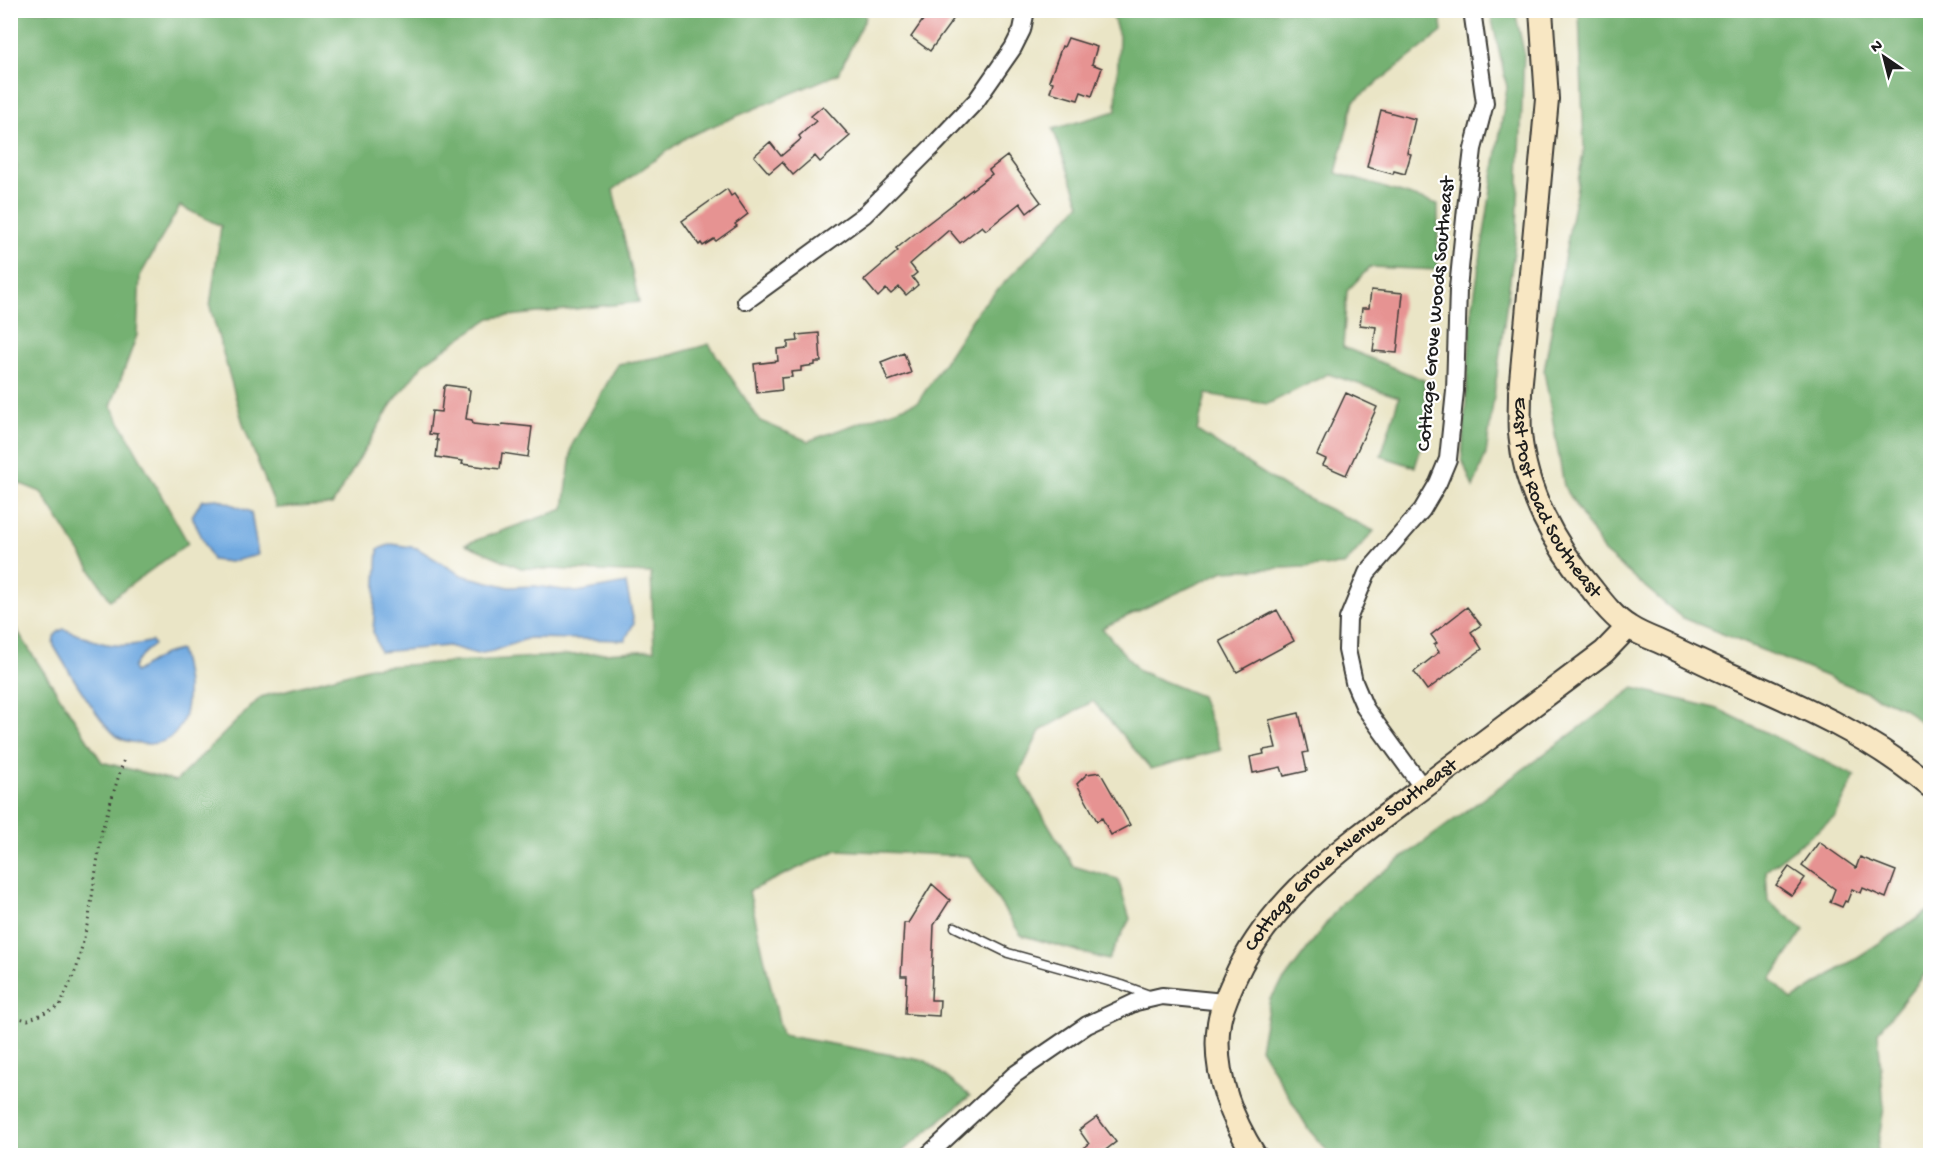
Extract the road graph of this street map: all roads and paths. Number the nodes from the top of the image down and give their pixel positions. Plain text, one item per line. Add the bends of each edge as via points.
1 (1026, 10) edge
2 (1472, 10) edge
3 (1541, 10) edge
4 (746, 301) dead end
5 (1628, 627) junction
6 (124, 759) dead end
7 (1930, 786) edge
8 (1423, 788) junction
9 (956, 927) dead end
10 (1156, 998) junction
11 (1224, 1002) junction
12 (10, 1016) edge
13 (927, 1155) edge
14 (1255, 1155) edge

1 - 4 street via 1013,48 976,101 935,144 864,215
2 - 8 street, Cottage Grove Woods Southeast via 1485,103 1473,149 1458,289 1448,459 1422,510 1367,573 1348,619 1347,650 1365,708
3 - 5 main road, East Post Road Southeast via 1547,99 1521,380 1520,434 1533,490 1550,531 1578,574
5 - 7 main road, East Post Road Southeast via 1812,710 1855,733
5 - 8 main road, Cottage Grove Avenue Southeast via 1604,652
6 - 12 path via 102,830 77,967 60,1006 28,1020
8 - 11 main road, Cottage Grove Avenue Southeast via 1340,852 1281,906 1254,942
9 - 10 lane via 1008,953
10 - 11 street
10 - 13 street via 1136,1002 1088,1025 1035,1060
11 - 14 main road, Cottage Grove Avenue Southeast via 1217,1046 1221,1080 1226,1100

